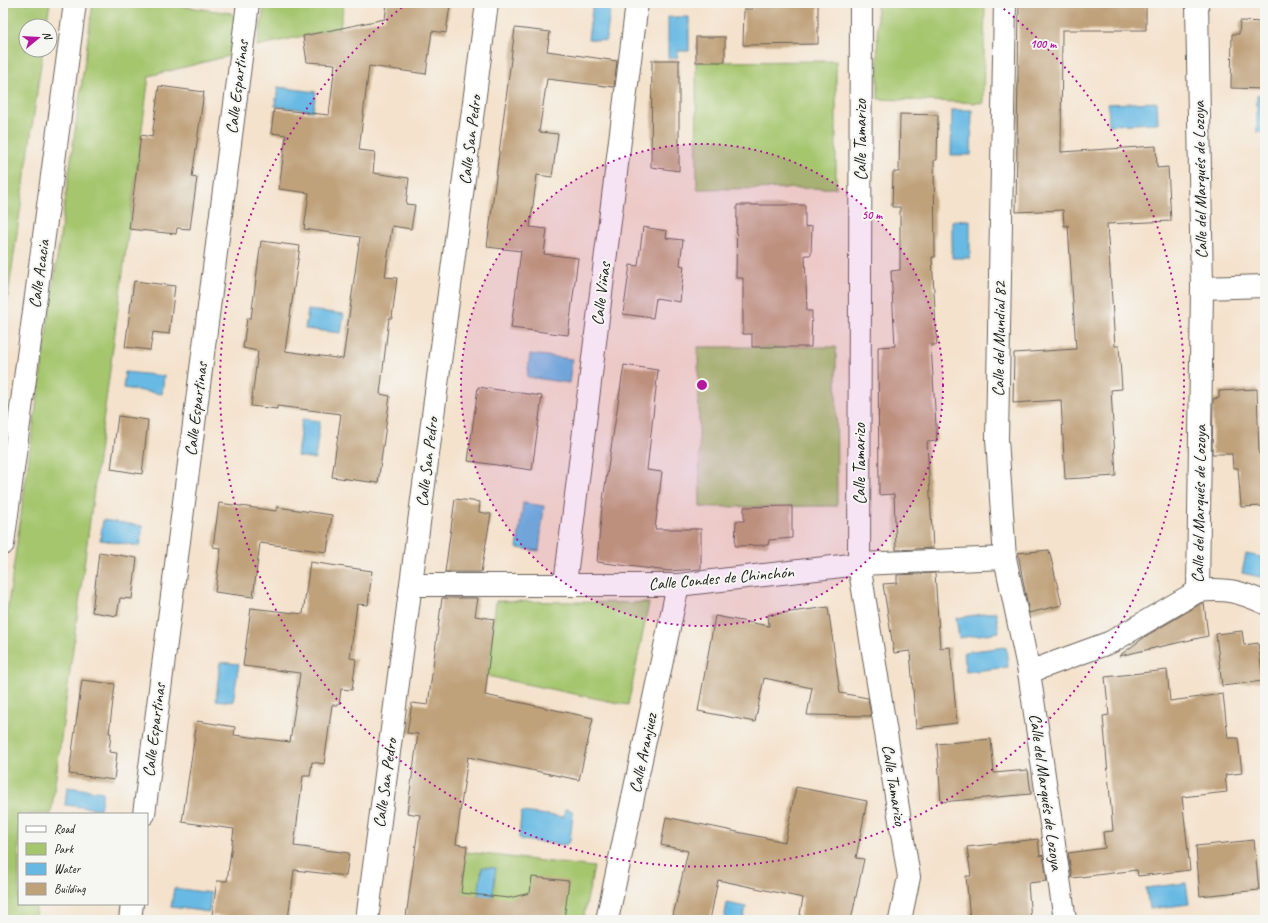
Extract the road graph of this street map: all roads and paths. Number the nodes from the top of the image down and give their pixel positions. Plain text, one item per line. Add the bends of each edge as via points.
1 (75, 3) edge
2 (248, 3) edge
3 (488, 3) edge
4 (637, 3) edge
5 (861, 3) edge
6 (1005, 3) edge
7 (1197, 3) edge
8 (1265, 286) edge
9 (1202, 288) junction
10 (7, 478) edge
11 (3, 544) edge
12 (1005, 558) junction
13 (859, 564) junction
14 (565, 584) junction
15 (411, 585) junction
16 (678, 586) junction
17 (1198, 591) junction
18 (1265, 603) edge
19 (1029, 672) junction
20 (144, 813) edge
21 (132, 905) edge
22 (130, 920) edge
23 (367, 920) edge
24 (607, 920) edge
25 (900, 920) edge
26 (1065, 920) edge

1 - 10 street, Calle Acacia
2 - 20 street, Calle Espartinas
3 - 15 street, Calle San Pedro
4 - 14 street, Calle Viñas
5 - 13 street, Calle Tamarizo
6 - 12 street, Calle del Mundial 82 via 997,439
7 - 9 street, Calle del Marqués de Lozoya
8 - 9 street
9 - 17 street, Calle del Marqués de Lozoya
10 - 11 street, Calle Acacia
12 - 13 street, Calle Condes de Chinchón
12 - 19 street, Calle del Mundial 82
13 - 16 street, Calle Condes de Chinchón
13 - 25 street, Calle Tamarizo via 909,877
14 - 15 street, Calle Condes de Chinchón
14 - 16 street, Calle Condes de Chinchón
15 - 23 street, Calle San Pedro
16 - 24 street, Calle Aranjuez
17 - 18 street via 1221,589 1248,595
17 - 19 street, Calle del Marqués de Lozoya via 1111,642
19 - 26 street, Calle del Marqués de Lozoya
21 - 22 street

